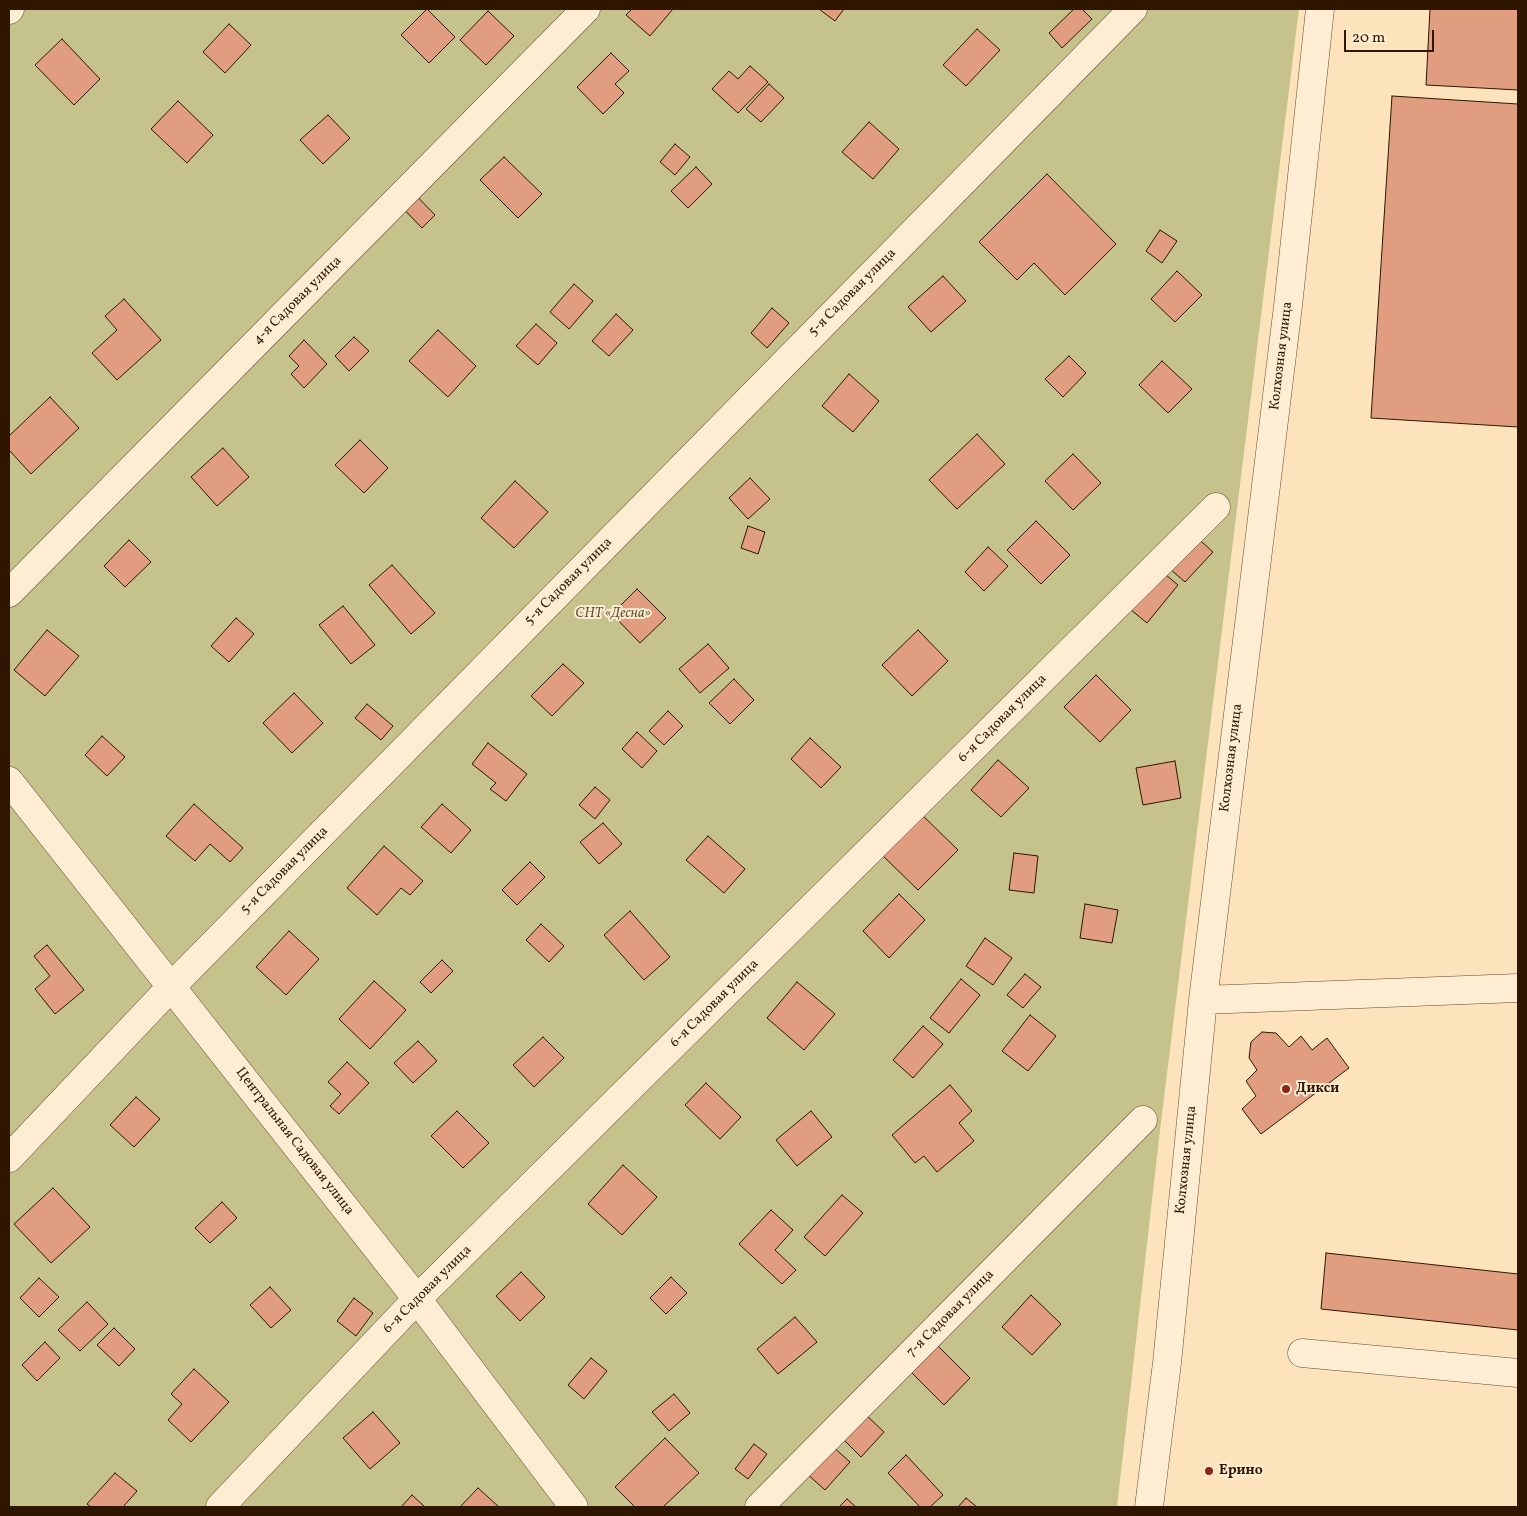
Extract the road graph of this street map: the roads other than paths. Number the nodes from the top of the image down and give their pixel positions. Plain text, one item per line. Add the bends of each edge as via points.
1 (586, 9) edge
2 (1133, 9) edge
3 (1320, 9) edge
4 (1216, 507) dead end
5 (9, 593) edge
6 (9, 782) edge
7 (172, 986) junction
8 (1518, 988) edge
9 (1203, 1000) junction
10 (1143, 1120) dead end
11 (9, 1158) edge
12 (417, 1299) junction
13 (1302, 1353) dead end
14 (1518, 1373) edge
15 (220, 1507) edge
16 (574, 1507) edge
17 (759, 1507) edge
18 (1149, 1507) edge

1 - 5 street, 4-я Садовая улица
2 - 7 street, 5-я Садовая улица
3 - 9 street, Колхозная улица via 1288,306
4 - 12 street, 6-я Садовая улица
6 - 7 street, Центральная Садовая улица
7 - 11 street, 5-я Садовая улица
7 - 12 street, Центральная Садовая улица
8 - 9 street
9 - 18 street, Колхозная улица via 1167,1363
10 - 17 street, 7-я Садовая улица
12 - 15 street, 6-я Садовая улица
12 - 16 street, Центральная Садовая улица
13 - 14 street

